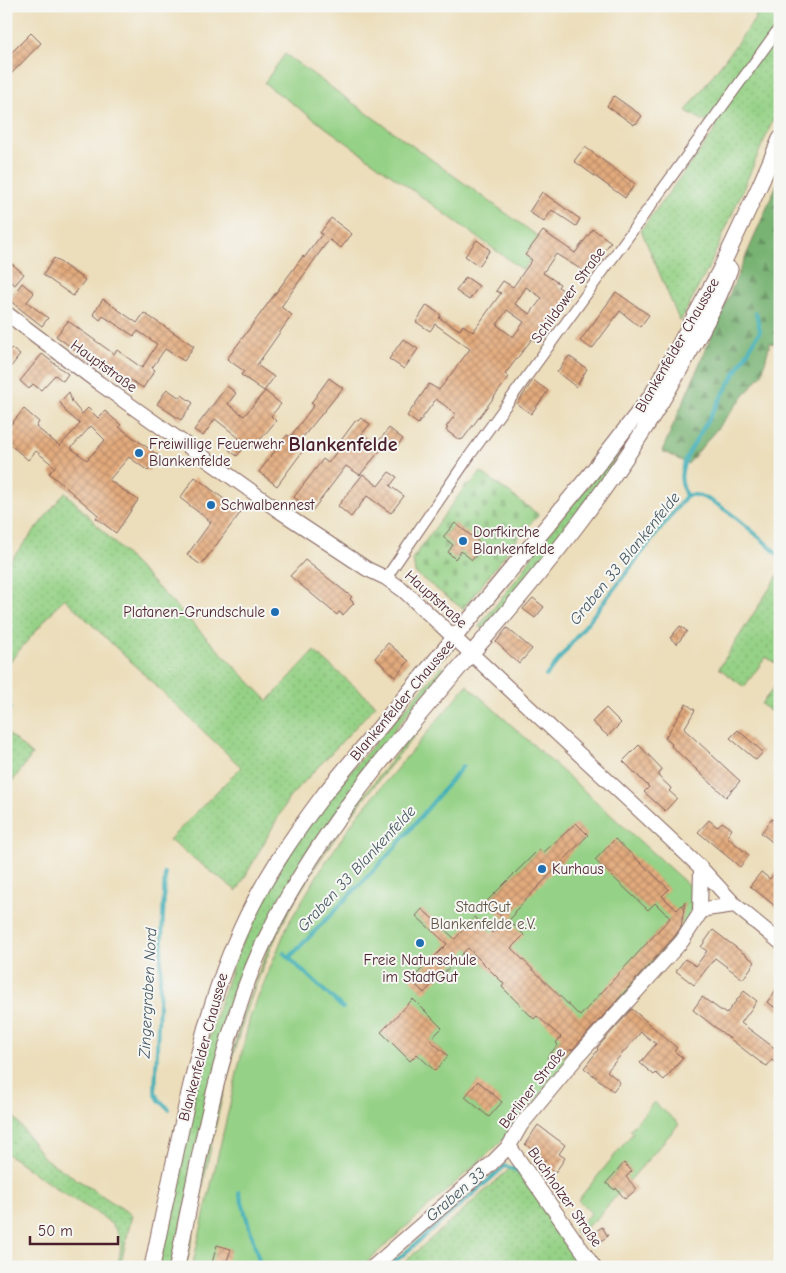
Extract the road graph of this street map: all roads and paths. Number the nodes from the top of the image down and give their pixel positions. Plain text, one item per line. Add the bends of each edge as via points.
1 (777, 32) dead end
2 (780, 139) edge
3 (760, 185) junction
4 (6, 313) edge
5 (386, 578) junction
6 (454, 637) junction
7 (472, 654) junction
8 (701, 868) junction
9 (735, 904) junction
10 (700, 913) junction
11 (780, 942) edge
12 (509, 1146) junction
13 (152, 1267) edge
14 (177, 1267) edge
15 (373, 1267) edge
16 (594, 1267) edge

1 - 5 street, Schildower Straße via 470,455
2 - 3 main road, Blankenfelder Chaussee
3 - 6 main road, Blankenfelder Chaussee via 710,290 651,396
3 - 7 main road, Blankenfelder Chaussee via 723,286 693,347 643,433 563,543
4 - 5 street, Hauptstraße via 278,510 367,569
5 - 6 street, Hauptstraße
6 - 7 street, Hauptstraße
6 - 13 main road, Blankenfelder Chaussee via 296,832 239,932 204,1034
7 - 8 street, Hauptstraße
7 - 14 main road, Blankenfelder Chaussee via 391,748 346,808 304,868 266,939 237,1010 222,1062
8 - 9 street, Hauptstraße
8 - 10 street
9 - 10 street
9 - 11 street, Hauptstraße
10 - 12 street, Berliner Straße via 682,941 578,1056 521,1125
12 - 15 street, Berliner Straße
12 - 16 street, Buchholzer Straße

